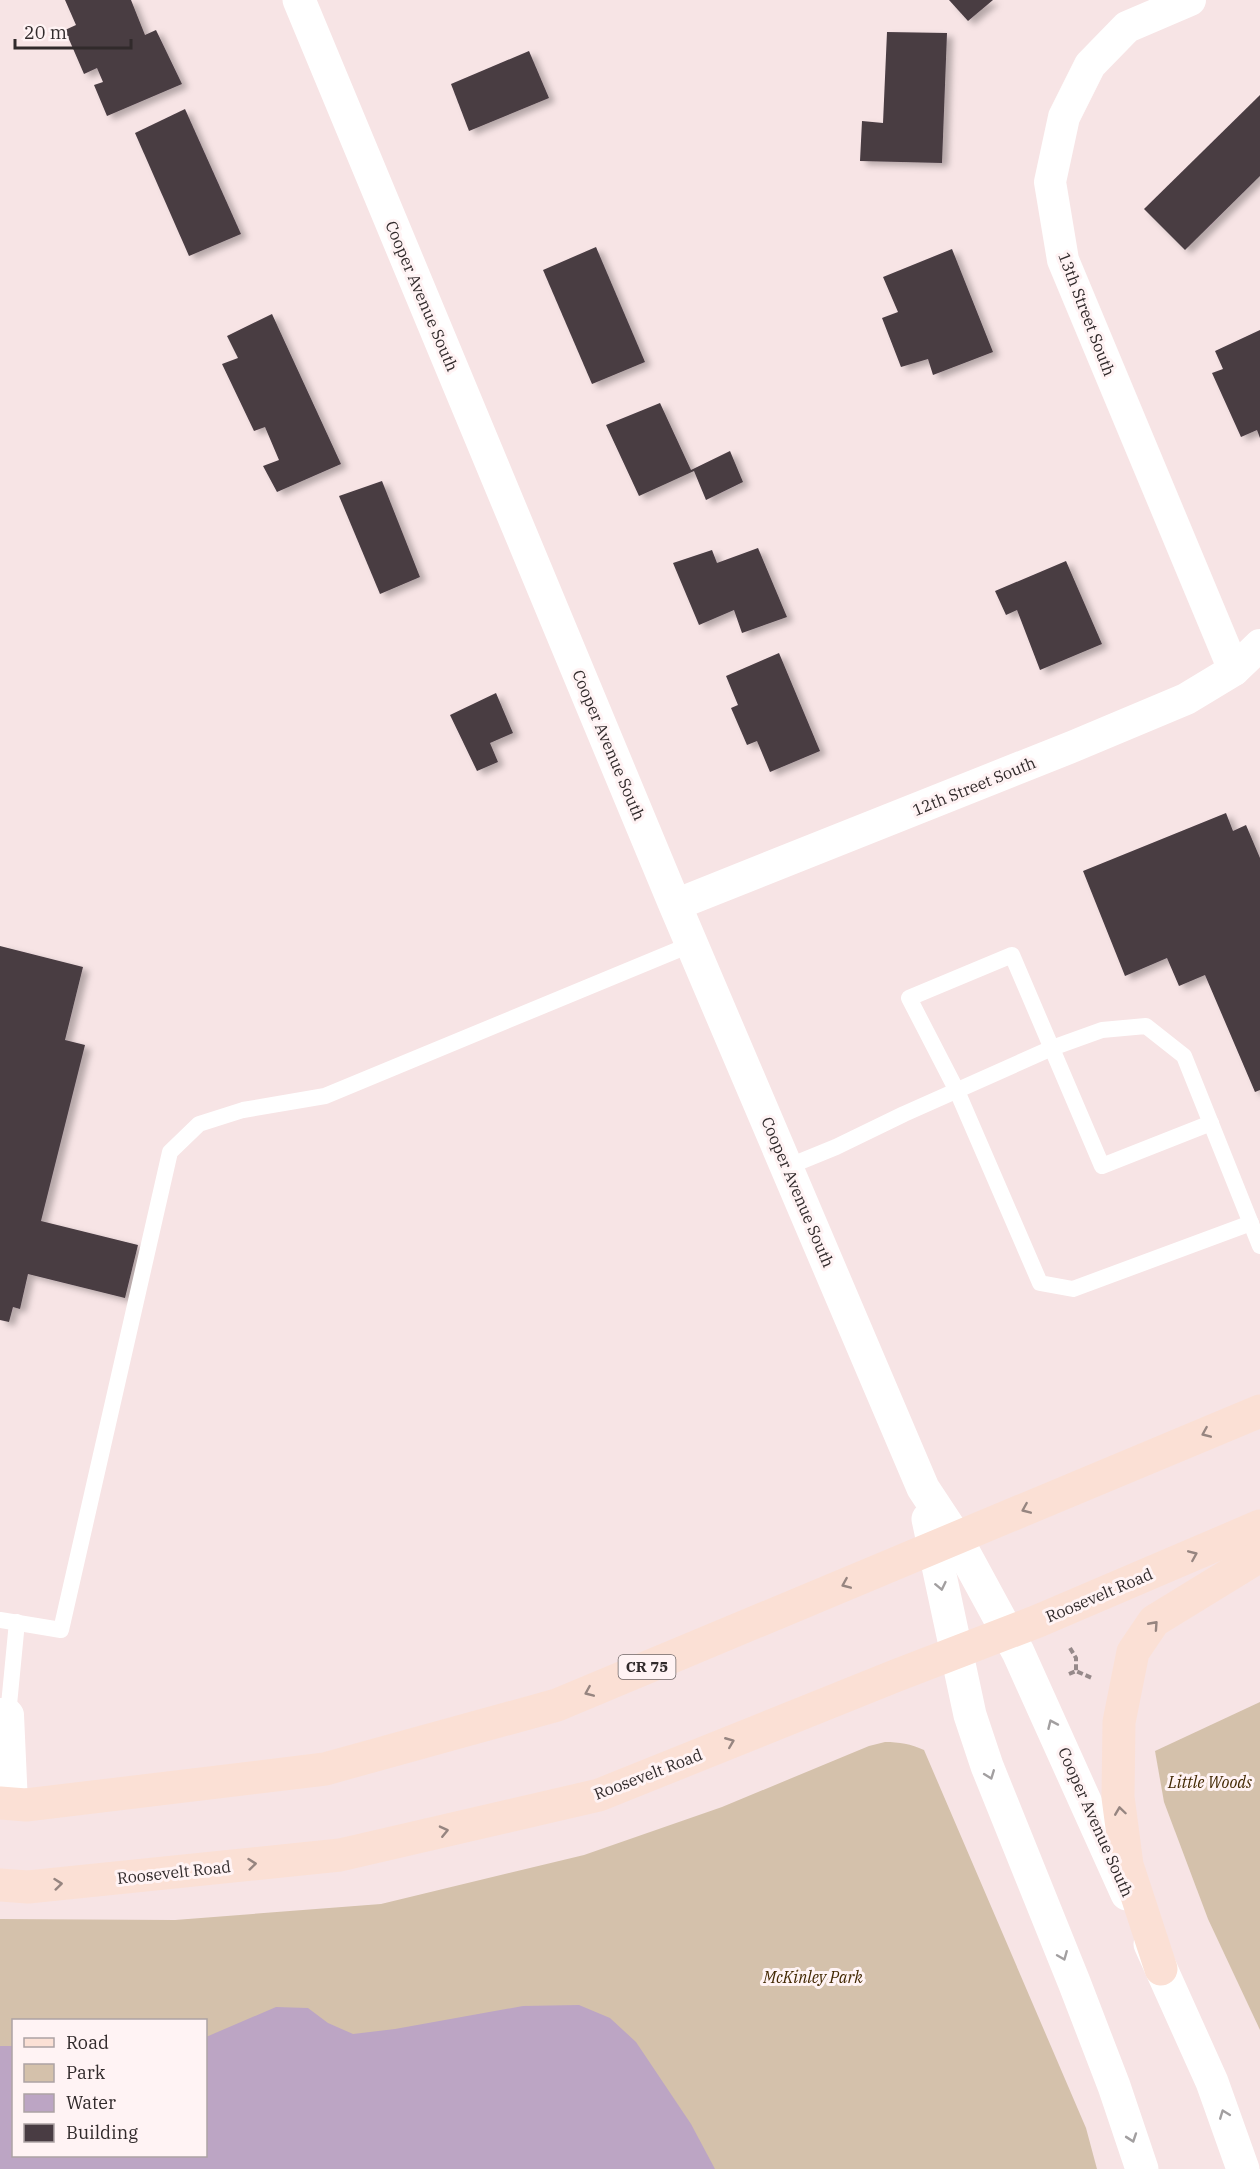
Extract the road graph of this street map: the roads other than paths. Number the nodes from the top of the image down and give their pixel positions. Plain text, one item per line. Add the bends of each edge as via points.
1 (299, 0) edge
2 (1190, 0) edge
3 (1260, 645) edge
4 (1234, 670) junction
5 (675, 905) junction
6 (692, 944) junction
7 (1052, 1048) junction
8 (957, 1091) junction
9 (1211, 1123) junction
10 (787, 1167) junction
11 (1251, 1223) junction
12 (1260, 1246) edge
13 (1260, 1411) edge
14 (1260, 1526) edge
15 (944, 1543) junction
16 (1260, 1556) edge
17 (8, 1621) edge
18 (1008, 1632) junction
19 (956, 1652) junction
20 (4, 1715) edge
21 (6, 1803) edge
22 (0, 1885) edge
23 (1161, 1969) junction
24 (1142, 2169) edge
25 (1243, 2169) edge

1 - 5 street, Cooper Avenue South
2 - 4 street, 13th Street South via 1127,27 1090,65 1064,117 1050,182 1063,260
3 - 4 street, 12th Street South
4 - 5 street, 12th Street South via 1186,699
5 - 6 street, Cooper Avenue South
6 - 10 street, Cooper Avenue South
6 - 17 lane via 325,1096 243,1110 199,1124 170,1152 62,1630
7 - 8 lane
7 - 8 lane via 1012,955 909,998
7 - 9 lane via 1102,1030 1146,1026 1184,1056
7 - 9 lane via 1102,1166
8 - 10 lane
8 - 11 lane via 1040,1283 1073,1289
9 - 11 lane
10 - 15 street, Cooper Avenue South
11 - 12 lane
13 -> 15 main road, CR 75
18 -> 14 main road, Roosevelt Road
15 - 18 street, Cooper Avenue South
15 -> 19 street, Cooper Avenue South
15 -> 21 main road, CR 75 via 557,1705 325,1769 26,1805
23 -> 16 main road via 1128,1865 1118,1797 1119,1722 1133,1652 1154,1621
17 - 20 lane
18 - 19 main road, Roosevelt Road
23 -> 18 street, Cooper Avenue South
22 -> 19 main road, Roosevelt Road via 28,1887 340,1855 599,1795
19 -> 24 street, Cooper Avenue South via 970,1715 987,1766 1114,2086
20 - 21 street
25 -> 23 street, Cooper Avenue South via 1212,2082

